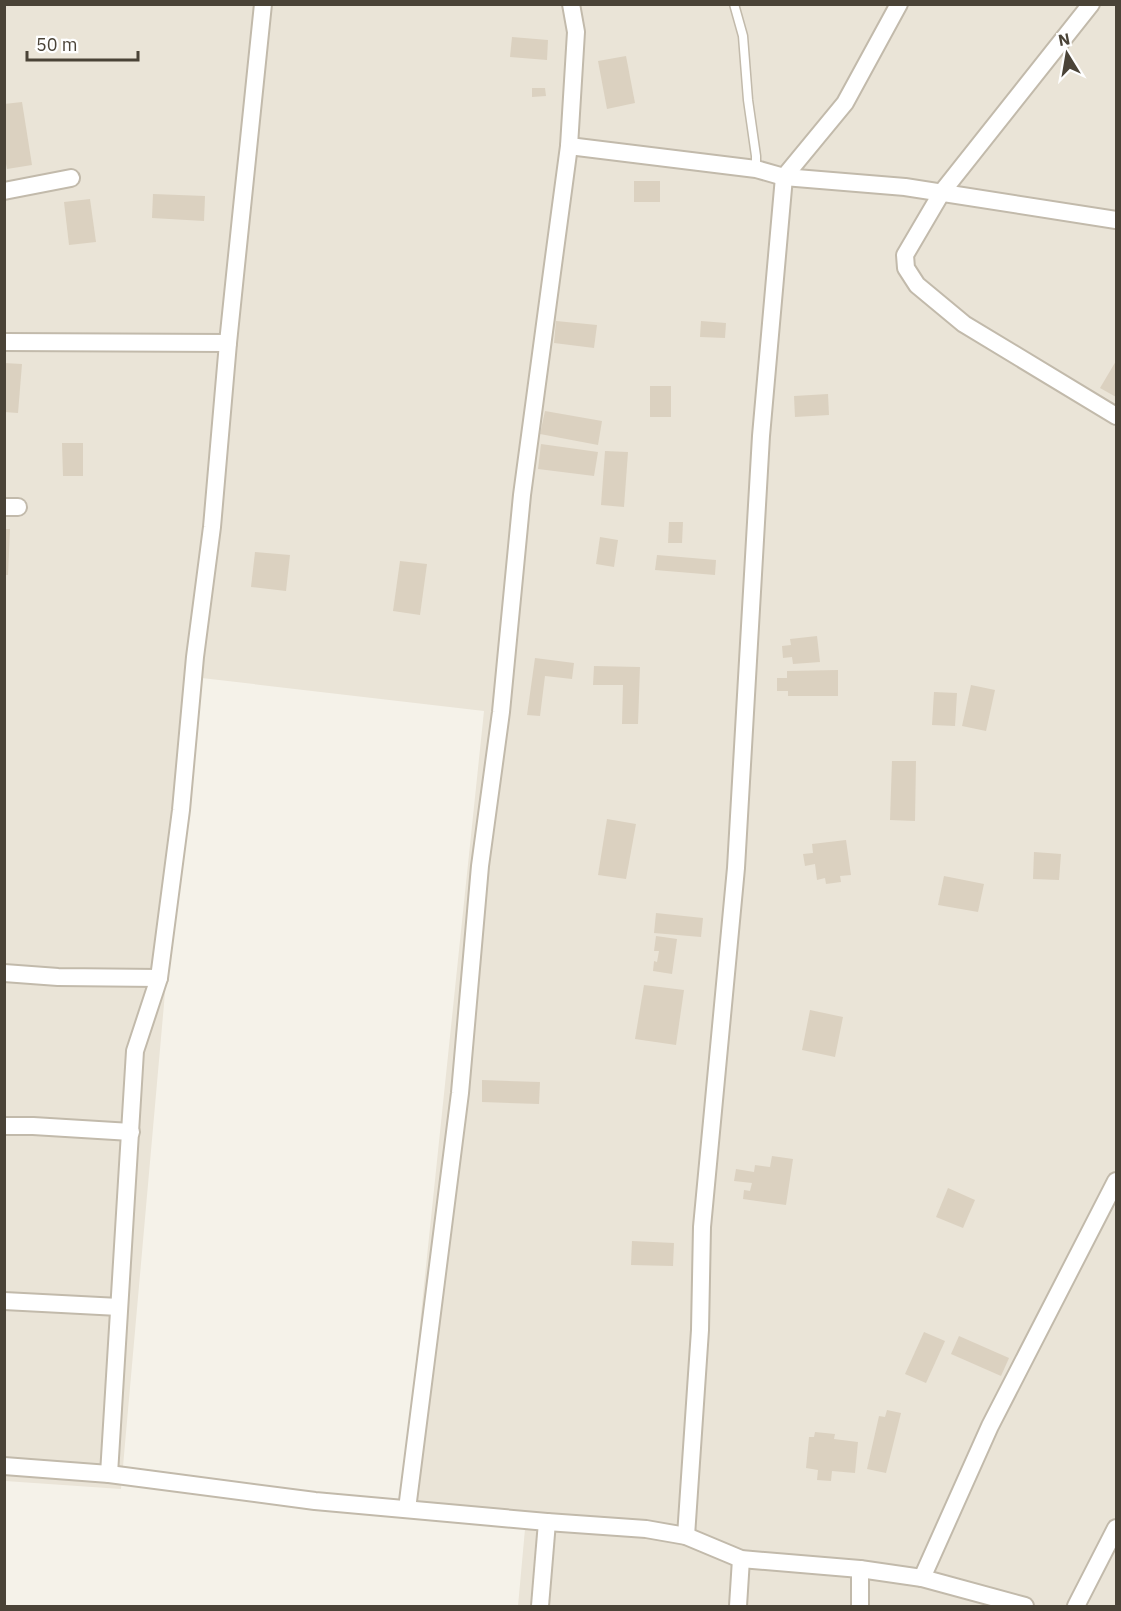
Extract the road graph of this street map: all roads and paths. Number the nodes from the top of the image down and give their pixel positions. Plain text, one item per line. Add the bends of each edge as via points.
1 (263, 4) edge
2 (571, 4) edge
3 (734, 4) edge
4 (1091, 4) edge
5 (893, 8) edge
6 (569, 146) junction
7 (756, 169) junction
8 (784, 177) junction
9 (71, 178) dead end
10 (4, 191) edge
11 (942, 192) junction
12 (1116, 220) edge
13 (4, 342) edge
14 (228, 343) junction
15 (1116, 416) edge
16 (4, 973) edge
17 (159, 978) junction
18 (4, 1126) edge
19 (131, 1132) junction
20 (1116, 1181) edge
21 (4, 1301) edge
22 (119, 1307) junction
23 (4, 1466) edge
24 (109, 1474) junction
25 (407, 1509) junction
26 (547, 1522) junction
27 (1116, 1528) edge
28 (686, 1536) junction
29 (741, 1559) junction
30 (860, 1569) junction
31 (921, 1578) junction
32 (540, 1606) edge
33 (738, 1606) edge
34 (860, 1606) edge
35 (1021, 1606) edge
36 (1076, 1606) edge

1 - 14 street
2 - 6 street via 576,32
3 - 7 lane via 743,36
4 - 11 street
5 - 8 street via 845,103
6 - 7 street
6 - 25 street via 522,495 501,712 480,866 460,1093
7 - 8 street
8 - 11 street
8 - 28 street via 761,436 736,868 702,1227 700,1330
9 - 10 street
11 - 12 street
11 - 15 street via 905,255 906,268 917,285 964,324
13 - 14 street
14 - 17 street via 212,527
16 - 17 street
17 - 19 street via 135,1051
18 - 19 street
19 - 22 street
20 - 31 street via 990,1426
21 - 22 street
22 - 24 street
23 - 24 street
24 - 25 street
25 - 26 street
26 - 28 street via 646,1528
26 - 32 street
27 - 36 street
28 - 29 street
29 - 30 street
29 - 33 street
30 - 31 street
30 - 34 street
31 - 35 street

